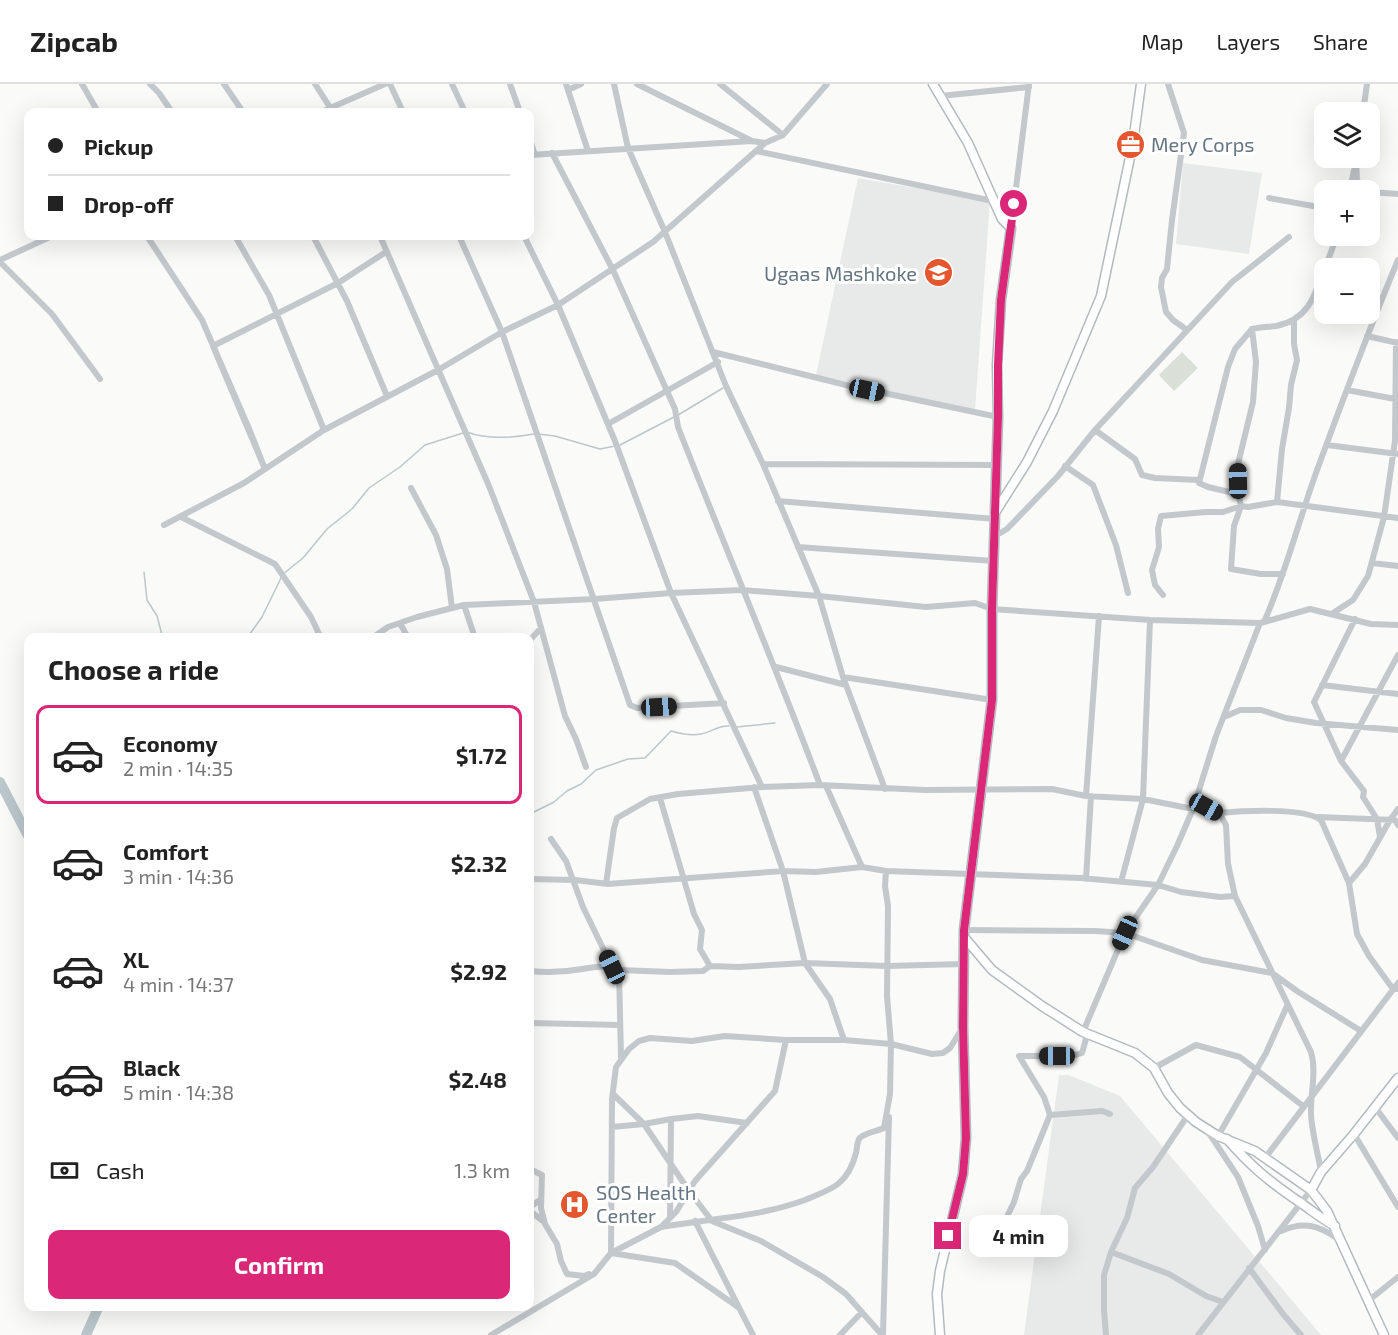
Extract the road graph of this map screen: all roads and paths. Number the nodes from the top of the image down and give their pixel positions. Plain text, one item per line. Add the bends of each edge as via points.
1 (82, 84) edge
2 (150, 84) edge
3 (224, 84) edge
4 (315, 84) edge
5 (384, 84) edge
6 (390, 84) edge
7 (452, 84) edge
8 (510, 84) edge
9 (581, 84) edge
10 (614, 84) edge
11 (637, 84) edge
12 (720, 84) edge
13 (827, 84) edge
14 (933, 84) edge
15 (1141, 84) edge
16 (1168, 84) edge
17 (1367, 84) edge
18 (1029, 86) edge
19 (567, 87) edge
20 (940, 96) junction
21 (1364, 102) edge
22 (96, 108) edge
23 (169, 108) edge
24 (240, 108) edge
25 (331, 108) edge
26 (336, 108) edge
27 (401, 108) edge
28 (463, 108) edge
29 (519, 108) edge
30 (783, 135) junction
31 (752, 141) junction
32 (765, 143) junction
33 (628, 148) junction
34 (588, 151) junction
35 (756, 151) junction
36 (552, 153) junction
37 (534, 155) edge
38 (1380, 193) edge
39 (1398, 194) edge
40 (1269, 198) dead end
41 (993, 201) junction
42 (1314, 206) edge
43 (1011, 228) junction
44 (665, 232) junction
45 (1289, 237) dead end
46 (43, 240) edge
47 (150, 240) edge
48 (237, 240) edge
49 (315, 240) edge
50 (382, 240) edge
51 (461, 240) edge
52 (526, 240) edge
53 (386, 252) junction
54 (1398, 260) edge
55 (0, 261) edge
56 (613, 270) junction
57 (338, 283) junction
58 (1314, 295) edge
59 (558, 305) junction
60 (278, 315) junction
61 (1294, 320) junction
62 (1252, 329) junction
63 (1187, 330) junction
64 (502, 332) junction
65 (1367, 336) junction
66 (1397, 342) edge
67 (213, 346) junction
68 (713, 352) junction
69 (718, 362) junction
70 (438, 370) junction
71 (100, 379) dead end
72 (1347, 390) junction
73 (667, 391) junction
74 (387, 396) junction
75 (1395, 399) junction
76 (998, 417) junction
77 (608, 424) junction
78 (324, 430) junction
79 (1095, 430) junction
80 (1327, 445) junction
81 (1396, 453) edge
82 (763, 464) junction
83 (997, 465) junction
84 (1065, 466) junction
85 (265, 469) junction
86 (1198, 480) junction
87 (411, 488) dead end
88 (1238, 494) junction
89 (778, 501) junction
90 (1277, 502) junction
91 (1306, 505) junction
92 (1241, 506) junction
93 (995, 515) junction
94 (182, 517) junction
95 (1384, 517) junction
96 (1398, 518) edge
97 (164, 525) dead end
98 (995, 536) junction
99 (798, 548) junction
100 (994, 561) junction
101 (1372, 562) junction
102 (1398, 566) edge
103 (1283, 574) junction
104 (742, 590) junction
105 (671, 593) junction
106 (1128, 593) dead end
107 (1163, 595) dead end
108 (819, 596) junction
109 (595, 599) junction
110 (534, 602) junction
111 (464, 605) junction
112 (452, 608) junction
113 (992, 609) junction
114 (1333, 613) junction
115 (1099, 616) junction
116 (1355, 619) junction
117 (1150, 620) junction
118 (1262, 622) junction
119 (400, 623) junction
120 (1398, 625) edge
121 (541, 628) junction
122 (319, 633) edge
123 (379, 633) edge
124 (405, 633) edge
125 (473, 633) edge
126 (534, 636) edge
127 (1398, 655) edge
128 (776, 667) junction
129 (843, 677) junction
130 (846, 685) junction
131 (1322, 685) junction
132 (1377, 692) junction
133 (1398, 694) edge
134 (992, 700) junction
135 (724, 703) junction
136 (1224, 717) junction
137 (1325, 724) junction
138 (1359, 727) junction
139 (1398, 730) edge
140 (1341, 761) junction
141 (585, 767) dead end
142 (823, 786) junction
143 (754, 787) junction
144 (762, 787) junction
145 (885, 789) junction
146 (981, 789) junction
147 (1089, 796) junction
148 (660, 798) junction
149 (1143, 799) junction
150 (1195, 801) junction
151 (1193, 809) junction
152 (1398, 809) edge
153 (1218, 813) junction
154 (1317, 817) junction
155 (1377, 819) junction
156 (1390, 820) junction
157 (1398, 825) edge
158 (1380, 837) junction
159 (551, 839) dead end
160 (862, 867) junction
161 (783, 871) junction
162 (886, 871) junction
163 (969, 874) junction
164 (534, 879) edge
165 (683, 879) junction
166 (1086, 879) junction
167 (575, 880) junction
168 (1121, 882) junction
169 (1349, 883) junction
170 (606, 884) junction
171 (1158, 885) junction
172 (1235, 896) junction
173 (964, 933) junction
174 (1125, 933) junction
175 (805, 963) junction
176 (963, 964) junction
177 (710, 966) junction
178 (887, 966) junction
179 (612, 967) junction
180 (619, 970) junction
181 (534, 972) edge
182 (1272, 973) junction
183 (1398, 983) edge
184 (1395, 989) edge
185 (1287, 1006) junction
186 (534, 1023) edge
187 (620, 1025) junction
188 (963, 1027) junction
189 (1361, 1031) junction
190 (1083, 1032) junction
191 (786, 1040) junction
192 (844, 1040) junction
193 (891, 1044) junction
194 (621, 1058) junction
195 (1154, 1068) junction
196 (1256, 1070) junction
197 (1398, 1078) edge
198 (613, 1094) junction
199 (890, 1094) junction
200 (1311, 1096) junction
201 (1303, 1106) junction
202 (1375, 1107) junction
203 (1110, 1114) dead end
204 (1050, 1115) junction
205 (1188, 1115) junction
206 (671, 1119) junction
207 (747, 1123) junction
208 (644, 1124) junction
209 (612, 1127) junction
210 (1207, 1130) junction
211 (1354, 1134) junction
212 (1223, 1137) junction
213 (1398, 1138) edge
214 (1264, 1158) junction
215 (671, 1164) junction
216 (534, 1171) edge
217 (1321, 1172) junction
218 (1311, 1190) junction
219 (689, 1191) junction
220 (540, 1200) junction
221 (1301, 1203) junction
222 (534, 1204) edge
223 (1398, 1207) edge
224 (534, 1214) edge
225 (670, 1218) junction
226 (695, 1221) junction
227 (712, 1221) junction
228 (546, 1224) junction
229 (1335, 1226) junction
230 (661, 1227) junction
231 (1278, 1233) junction
232 (995, 1242) dead end
233 (1342, 1242) junction
234 (1265, 1250) junction
235 (1111, 1252) junction
236 (611, 1253) junction
237 (601, 1268) junction
238 (1249, 1268) junction
239 (1398, 1276) edge
240 (1368, 1301) junction
241 (1223, 1302) junction
242 (738, 1306) junction
243 (534, 1310) edge
244 (533, 1311) edge
245 (862, 1312) junction
246 (492, 1335) edge
247 (753, 1335) edge
248 (840, 1335) edge
249 (882, 1335) edge
250 (940, 1335) edge
251 (1106, 1335) edge
252 (1198, 1335) edge
253 (1301, 1335) edge
254 (1383, 1335) edge

1 - 22 street
2 - 23 street
3 - 24 street
4 - 25 street
5 - 26 street
6 - 27 street
7 - 28 street
8 - 29 street
9 - 19 street
10 - 33 street
11 - 31 street
12 - 30 street
13 - 30 street
14 - 20 street
15 - 93 street via 1133,143 1101,296 1053,411
16 - 63 street via 1184,133 1167,269 1161,287 1166,312
17 - 21 street
18 - 20 street
18 - 43 street
19 - 34 street
20 - 41 street via 968,143
30 - 32 street
31 - 32 street
31 - 33 street
32 - 35 street
33 - 34 street
33 - 44 street
34 - 36 street
35 - 41 street
35 - 44 street
36 - 37 street
36 - 56 street
38 - 39 street
40 - 42 street
41 - 43 street
43 - 76 street via 1001,300
44 - 56 street
44 - 68 street
45 - 63 street via 1232,282
46 - 55 street
47 - 67 street via 202,320
48 - 60 street
49 - 57 street
50 - 53 street
51 - 64 street
52 - 59 street
53 - 57 street
53 - 70 street
54 - 65 street
55 - 71 street via 52,314
56 - 59 street
56 - 73 street
57 - 60 street
57 - 74 street
58 - 61 street
59 - 64 street
59 - 77 street
60 - 67 street
60 - 78 street
61 - 62 street
61 - 90 street via 1297,360
62 - 86 street via 1235,349 1228,367
62 - 88 street via 1256,362 1252,402 1237,468
63 - 79 street
64 - 70 street
64 - 109 street
65 - 66 street
65 - 72 street
66 - 75 street
67 - 85 street
68 - 69 street
68 - 76 street
69 - 73 street
69 - 82 street
70 - 74 street
70 - 110 street via 477,455
72 - 75 street
72 - 80 street
73 - 77 street
73 - 104 street
74 - 78 street
75 - 81 street
76 - 83 street
77 - 105 street
78 - 85 street
79 - 84 street
79 - 86 street via 1135,459 1142,475
80 - 81 street
80 - 91 street
81 - 95 street
82 - 83 street
82 - 89 street
83 - 93 street
84 - 98 street via 1007,529
84 - 106 street via 1093,485 1116,545
85 - 94 street
86 - 88 street via 1208,487
87 - 112 street via 436,535 447,569
88 - 92 street
89 - 93 street
89 - 99 street
90 - 91 street
90 - 92 street
91 - 95 street
91 - 103 street
92 - 103 street via 1234,526 1231,569
92 - 107 street via 1223,513 1161,516 1159,547 1152,570 1155,585
93 - 98 street
94 - 97 street
94 - 122 street via 275,564
95 - 96 street
95 - 101 street
98 - 100 street
99 - 100 street
99 - 108 street
100 - 113 street
101 - 102 street
101 - 114 street via 1353,600
103 - 118 street
104 - 105 street
104 - 108 street
104 - 128 street
105 - 109 street
105 - 135 street
108 - 113 street via 927,607 975,603
108 - 129 street
109 - 110 street
109 - 135 street via 630,705 637,708
110 - 111 street
110 - 121 street
111 - 112 street
111 - 125 street
112 - 119 street
113 - 115 street
113 - 134 street
114 - 116 street
114 - 118 street via 1310,609
115 - 117 street
115 - 147 street
116 - 120 street
116 - 131 street
117 - 118 street
117 - 149 street
118 - 136 street
119 - 123 street
119 - 124 street
121 - 126 street
121 - 141 street via 565,716
127 - 132 street
128 - 130 street
128 - 142 street
129 - 130 street
129 - 134 street
130 - 145 street
131 - 132 street
131 - 137 street via 1314,702
132 - 133 street
132 - 138 street
134 - 146 street
135 - 144 street
136 - 137 street via 1240,710 1260,710
136 - 150 street
137 - 138 street
137 - 140 street
138 - 139 street
138 - 140 street
140 - 155 street via 1364,791 1363,798
142 - 144 street
142 - 145 street
142 - 160 street
143 - 144 street
143 - 148 street
143 - 161 street
145 - 146 street
146 - 147 street via 1052,789
146 - 163 street
147 - 149 street
147 - 166 street
148 - 165 street
148 - 170 street via 617,818
149 - 151 street
149 - 168 street
150 - 151 street
150 - 153 street
151 - 171 street
152 - 156 street
153 - 154 street via 1246,810
153 - 172 street via 1227,825 1228,864
154 - 155 street
154 - 169 street
155 - 156 street
155 - 158 street
156 - 157 street
156 - 158 street
158 - 169 street
159 - 167 street
160 - 161 street
160 - 162 street
161 - 165 street
161 - 175 street
162 - 163 street
162 - 178 street
163 - 166 street
163 - 173 street
164 - 167 street
165 - 170 street
165 - 177 street via 702,930 700,948
166 - 168 street
167 - 170 street
167 - 179 street via 583,907
168 - 171 street
169 - 184 street via 1357,934
171 - 172 street via 1190,893
171 - 174 street
172 - 182 street
173 - 174 street
173 - 176 street
173 - 190 street via 998,975
174 - 182 street via 1202,960
174 - 190 street
175 - 177 street
175 - 178 street
175 - 192 street via 830,999
176 - 178 street
176 - 188 street
177 - 180 street via 703,971
178 - 193 street
179 - 180 street
179 - 181 street
180 - 187 street
182 - 185 street
182 - 189 street
183 - 184 street
184 - 189 street
185 - 196 street
185 - 200 street via 1314,1062
186 - 187 street
187 - 194 street
188 - 193 street via 943,1053
188 - 250 street via 966,1138 963,1174 940,1271
189 - 200 street
190 - 195 street via 1135,1053
190 - 204 street via 1086,1039 1082,1053 1019,1056 1044,1097
191 - 192 street
191 - 194 street via 725,1036 683,1042 650,1038 639,1041
191 - 207 street via 775,1091
192 - 193 street
193 - 199 street
194 - 198 street
195 - 196 street via 1196,1045 1240,1057
195 - 205 street via 1168,1093
196 - 201 street
196 - 212 street
197 - 202 street
198 - 208 street
198 - 209 street
199 - 227 street via 884,1128 862,1136 853,1165 836,1185 762,1214
199 - 249 street
200 - 201 street
200 - 217 street
201 - 214 street
202 - 211 street
202 - 213 street
203 - 204 street
204 - 232 street
205 - 210 street
205 - 235 street via 1135,1188 1127,1218
206 - 207 street via 698,1116
206 - 208 street
206 - 215 street
207 - 219 street
208 - 209 street
208 - 215 street
209 - 236 street
210 - 212 street
210 - 234 street via 1238,1177
211 - 217 street
211 - 223 street
212 - 214 street
212 - 221 street via 1251,1166
214 - 218 street
215 - 219 street
215 - 225 street
216 - 220 street via 542,1175
217 - 218 street
218 - 221 street
218 - 229 street
219 - 225 street
219 - 227 street
220 - 222 street
220 - 228 street
221 - 229 street
221 - 231 street
224 - 228 street
225 - 230 street
226 - 227 street
226 - 230 street
226 - 242 street
227 - 245 street via 760,1241 824,1277
228 - 237 street via 567,1274 584,1276
229 - 233 street
230 - 236 street
231 - 233 street via 1301,1225 1312,1226 1325,1229
231 - 234 street
233 - 240 street
234 - 238 street
235 - 241 street via 1153,1267
235 - 251 street via 1104,1282
236 - 237 street
236 - 242 street via 675,1263
237 - 243 street
238 - 241 street
238 - 253 street
239 - 240 street
240 - 254 street
241 - 252 street
242 - 247 street
244 - 246 street
245 - 248 street
245 - 249 street

